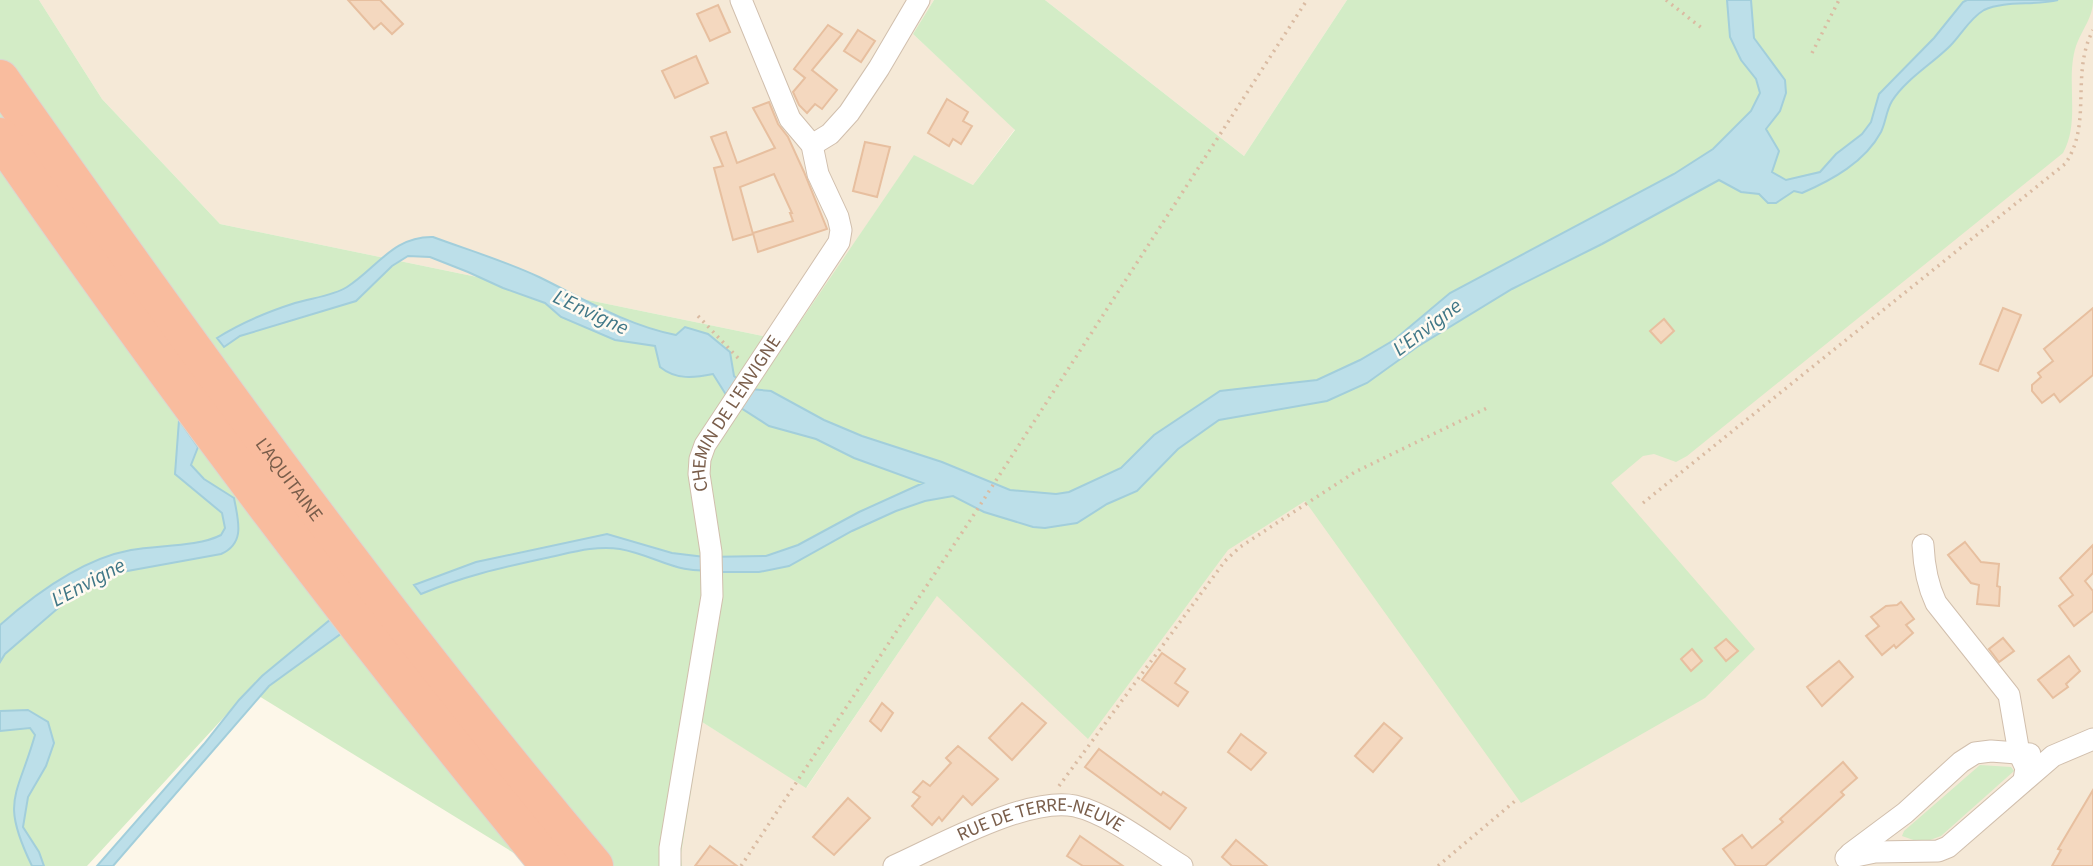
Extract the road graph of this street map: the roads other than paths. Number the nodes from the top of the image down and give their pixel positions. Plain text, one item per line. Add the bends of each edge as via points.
1 (741, 0) edge
2 (919, 0) edge
3 (0, 79) edge
4 (0, 136) edge
5 (812, 145) junction
6 (1923, 545) dead end
7 (2093, 739) edge
8 (2019, 753) junction
9 (2053, 756) junction
10 (2024, 780) junction
11 (1886, 827) junction
12 (1897, 859) edge
13 (1840, 862) edge
14 (550, 866) edge
15 (594, 866) edge
16 (670, 866) edge
17 (894, 866) edge
18 (1182, 866) edge

1 - 5 street, CHEMIN DE L'ENVIGNE via 790,119
2 - 5 street via 849,113
3 - 15 highway, L'AQUITAINE via 350,560
4 - 14 highway, L'AQUITAINE via 140,334 326,583
5 - 16 street, CHEMIN DE L'ENVIGNE via 818,174 838,217 839,242 700,458 712,579
6 - 8 street via 1924,569 1936,603 2009,695
7 - 9 street
8 - 9 street
8 - 10 street via 2026,768
8 - 11 street via 1975,753
9 - 10 street
10 - 12 street via 1948,847
11 - 12 street
11 - 13 street
12 - 13 street via 1875,852
17 - 18 street, RUE DE TERRE-NEUVE via 986,825 1053,805 1095,814

